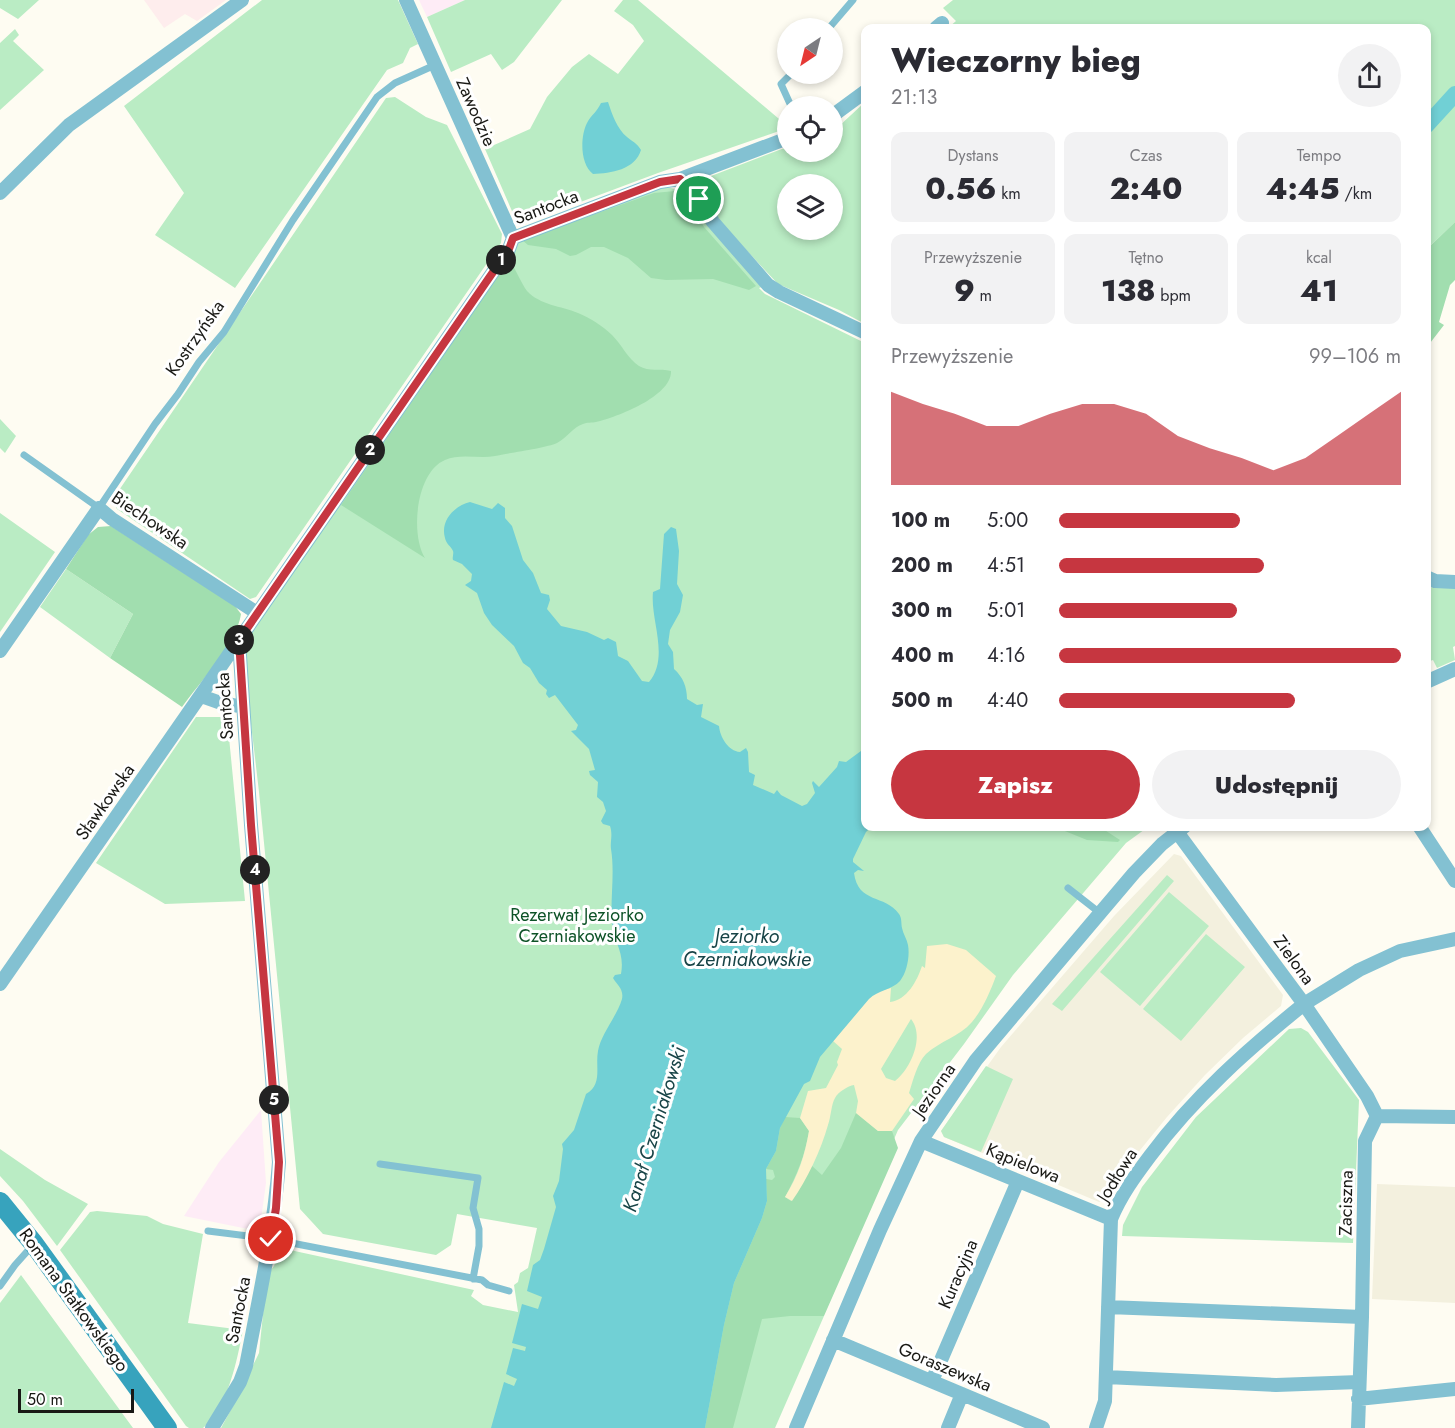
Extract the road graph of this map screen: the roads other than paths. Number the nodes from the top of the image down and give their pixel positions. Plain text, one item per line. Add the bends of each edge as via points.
1 (242, 0) edge
2 (406, 0) edge
3 (853, 0) edge
4 (837, 18) edge
5 (435, 65) junction
6 (861, 95) edge
7 (843, 108) edge
8 (777, 142) edge
9 (680, 179) junction
10 (0, 194) edge
11 (513, 238) junction
12 (861, 331) edge
13 (24, 455) dead end
14 (99, 508) junction
15 (1431, 579) edge
16 (1455, 582) edge
17 (258, 612) junction
18 (239, 640) junction
19 (0, 651) edge
20 (1455, 669) edge
21 (1431, 680) edge
22 (201, 696) junction
23 (243, 707) junction
24 (1178, 831) edge
25 (1182, 831) edge
26 (1422, 831) edge
27 (1455, 881) edge
28 (1068, 888) dead end
29 (1100, 913) junction
30 (1455, 939) edge
31 (0, 984) edge
32 (1304, 1004) junction
33 (1377, 1116) junction
34 (1455, 1117) edge
35 (921, 1141) junction
36 (380, 1164) dead end
37 (1018, 1181) junction
38 (0, 1202) edge
39 (1112, 1219) junction
40 (208, 1231) dead end
41 (271, 1239) junction
42 (34, 1244) junction
43 (473, 1279) junction
44 (0, 1286) edge
45 (509, 1291) dead end
46 (1108, 1307) junction
47 (1362, 1317) junction
48 (833, 1340) junction
49 (1106, 1377) junction
50 (932, 1381) junction
51 (1359, 1382) junction
52 (1455, 1389) edge
53 (962, 1394) junction
54 (1358, 1399) junction
55 (167, 1428) edge
56 (212, 1428) edge
57 (796, 1428) edge
58 (948, 1428) edge
59 (1043, 1428) edge
60 (1096, 1428) edge
61 (1358, 1428) edge

1 - 10 street via 69,125
2 - 5 street, Zawodzie
3 - 4 lane
5 - 11 street, Zawodzie
5 - 14 lane, Kostrzyńska via 395,83 377,98 293,220 224,332 199,362
6 - 7 street
8 - 9 street, Santocka
9 - 11 street, Santocka via 660,182
9 - 12 street via 768,285
11 - 17 street, Santocka
13 - 14 lane, Biechowska
14 - 17 street, Biechowska
14 - 19 street, Kostrzyńska
15 - 16 street
17 - 18 street, Santocka
18 - 22 street, Sławkowska
18 - 23 street, Santocka
20 - 21 street
22 - 23 street
22 - 31 street, Sławkowska
23 - 41 street, Santocka via 279,1162
24 - 29 street, Jeziorna via 1134,873
25 - 32 street, Zielona
26 - 27 street
28 - 29 lane
29 - 35 street, Jeziorna via 976,1060
30 - 32 street, Zielona via 1400,951 1359,970
32 - 33 street
32 - 39 street, Jodłowa via 1244,1054 1191,1106 1125,1190
33 - 34 street
33 - 47 street, Zaciszna via 1365,1141
35 - 37 street, Kąpielowa
35 - 48 street, Jeziorna
36 - 43 lane via 478,1178 472,1208 479,1229
37 - 39 street, Kąpielowa
37 - 50 street, Kuracyjna
38 - 42 street, Romana Statkowskiego
39 - 46 street, Jodłowa
40 - 41 lane
41 - 43 lane
41 - 56 street, Santocka via 246,1366
42 - 44 lane
42 - 55 street, Romana Statkowskiego
43 - 45 lane
46 - 47 street
46 - 49 street, Jodłowa
47 - 51 street, Zaciszna
48 - 50 street, Goraszewska
48 - 57 street, Jeziorna
49 - 51 street via 1276,1385
49 - 60 street, Jodłowa via 1105,1401
50 - 53 street, Goraszewska
51 - 54 street, Zaciszna
52 - 54 street
53 - 58 street
53 - 59 street, Goraszewska
54 - 61 street, Zaciszna

